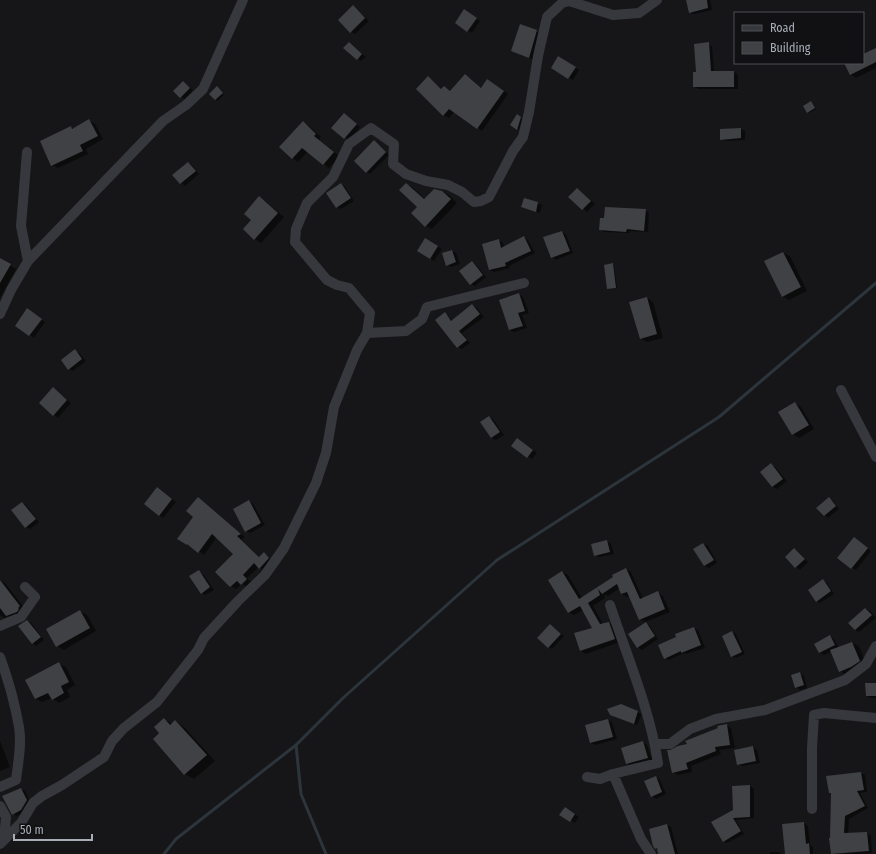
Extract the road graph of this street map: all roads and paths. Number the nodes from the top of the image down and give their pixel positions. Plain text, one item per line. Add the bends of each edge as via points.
1 (244, 0) edge
2 (657, 0) edge
3 (28, 152) dead end
4 (28, 261) junction
5 (524, 283) dead end
6 (0, 314) edge
7 (367, 333) junction
8 (841, 390) dead end
9 (876, 457) edge
10 (25, 587) dead end
11 (610, 605) dead end
12 (0, 626) edge
13 (876, 646) edge
14 (0, 657) edge
15 (876, 718) edge
16 (655, 744) junction
17 (613, 774) junction
18 (587, 777) dead end
19 (0, 787) edge
20 (0, 806) edge
21 (812, 809) dead end
22 (2, 842) edge
23 (651, 854) edge

1 - 4 street via 203,89 186,105 163,120
2 - 7 street via 639,13 613,15 568,1 562,3 547,17 523,137 489,197 481,201 474,202 448,185 406,174 393,164 394,144 371,128 349,144 333,177 307,203 296,229 295,242 327,280 349,288 370,313
3 - 4 street via 21,226
4 - 6 street
5 - 7 street via 428,307 422,319 406,332
7 - 22 street via 357,350 334,407 326,453 316,483 284,548 265,575 204,638 198,650 157,702 112,741 104,757 33,803 21,823
8 - 9 street
10 - 12 street via 35,597 21,617
11 - 16 street
13 - 16 street via 866,664 845,680 765,710 716,719 690,729 670,744
14 - 19 street via 19,734 16,780
15 - 21 street via 824,713 814,715
16 - 17 street via 658,763
17 - 18 street via 600,779
17 - 23 street via 639,834
20 - 22 street via 6,817

